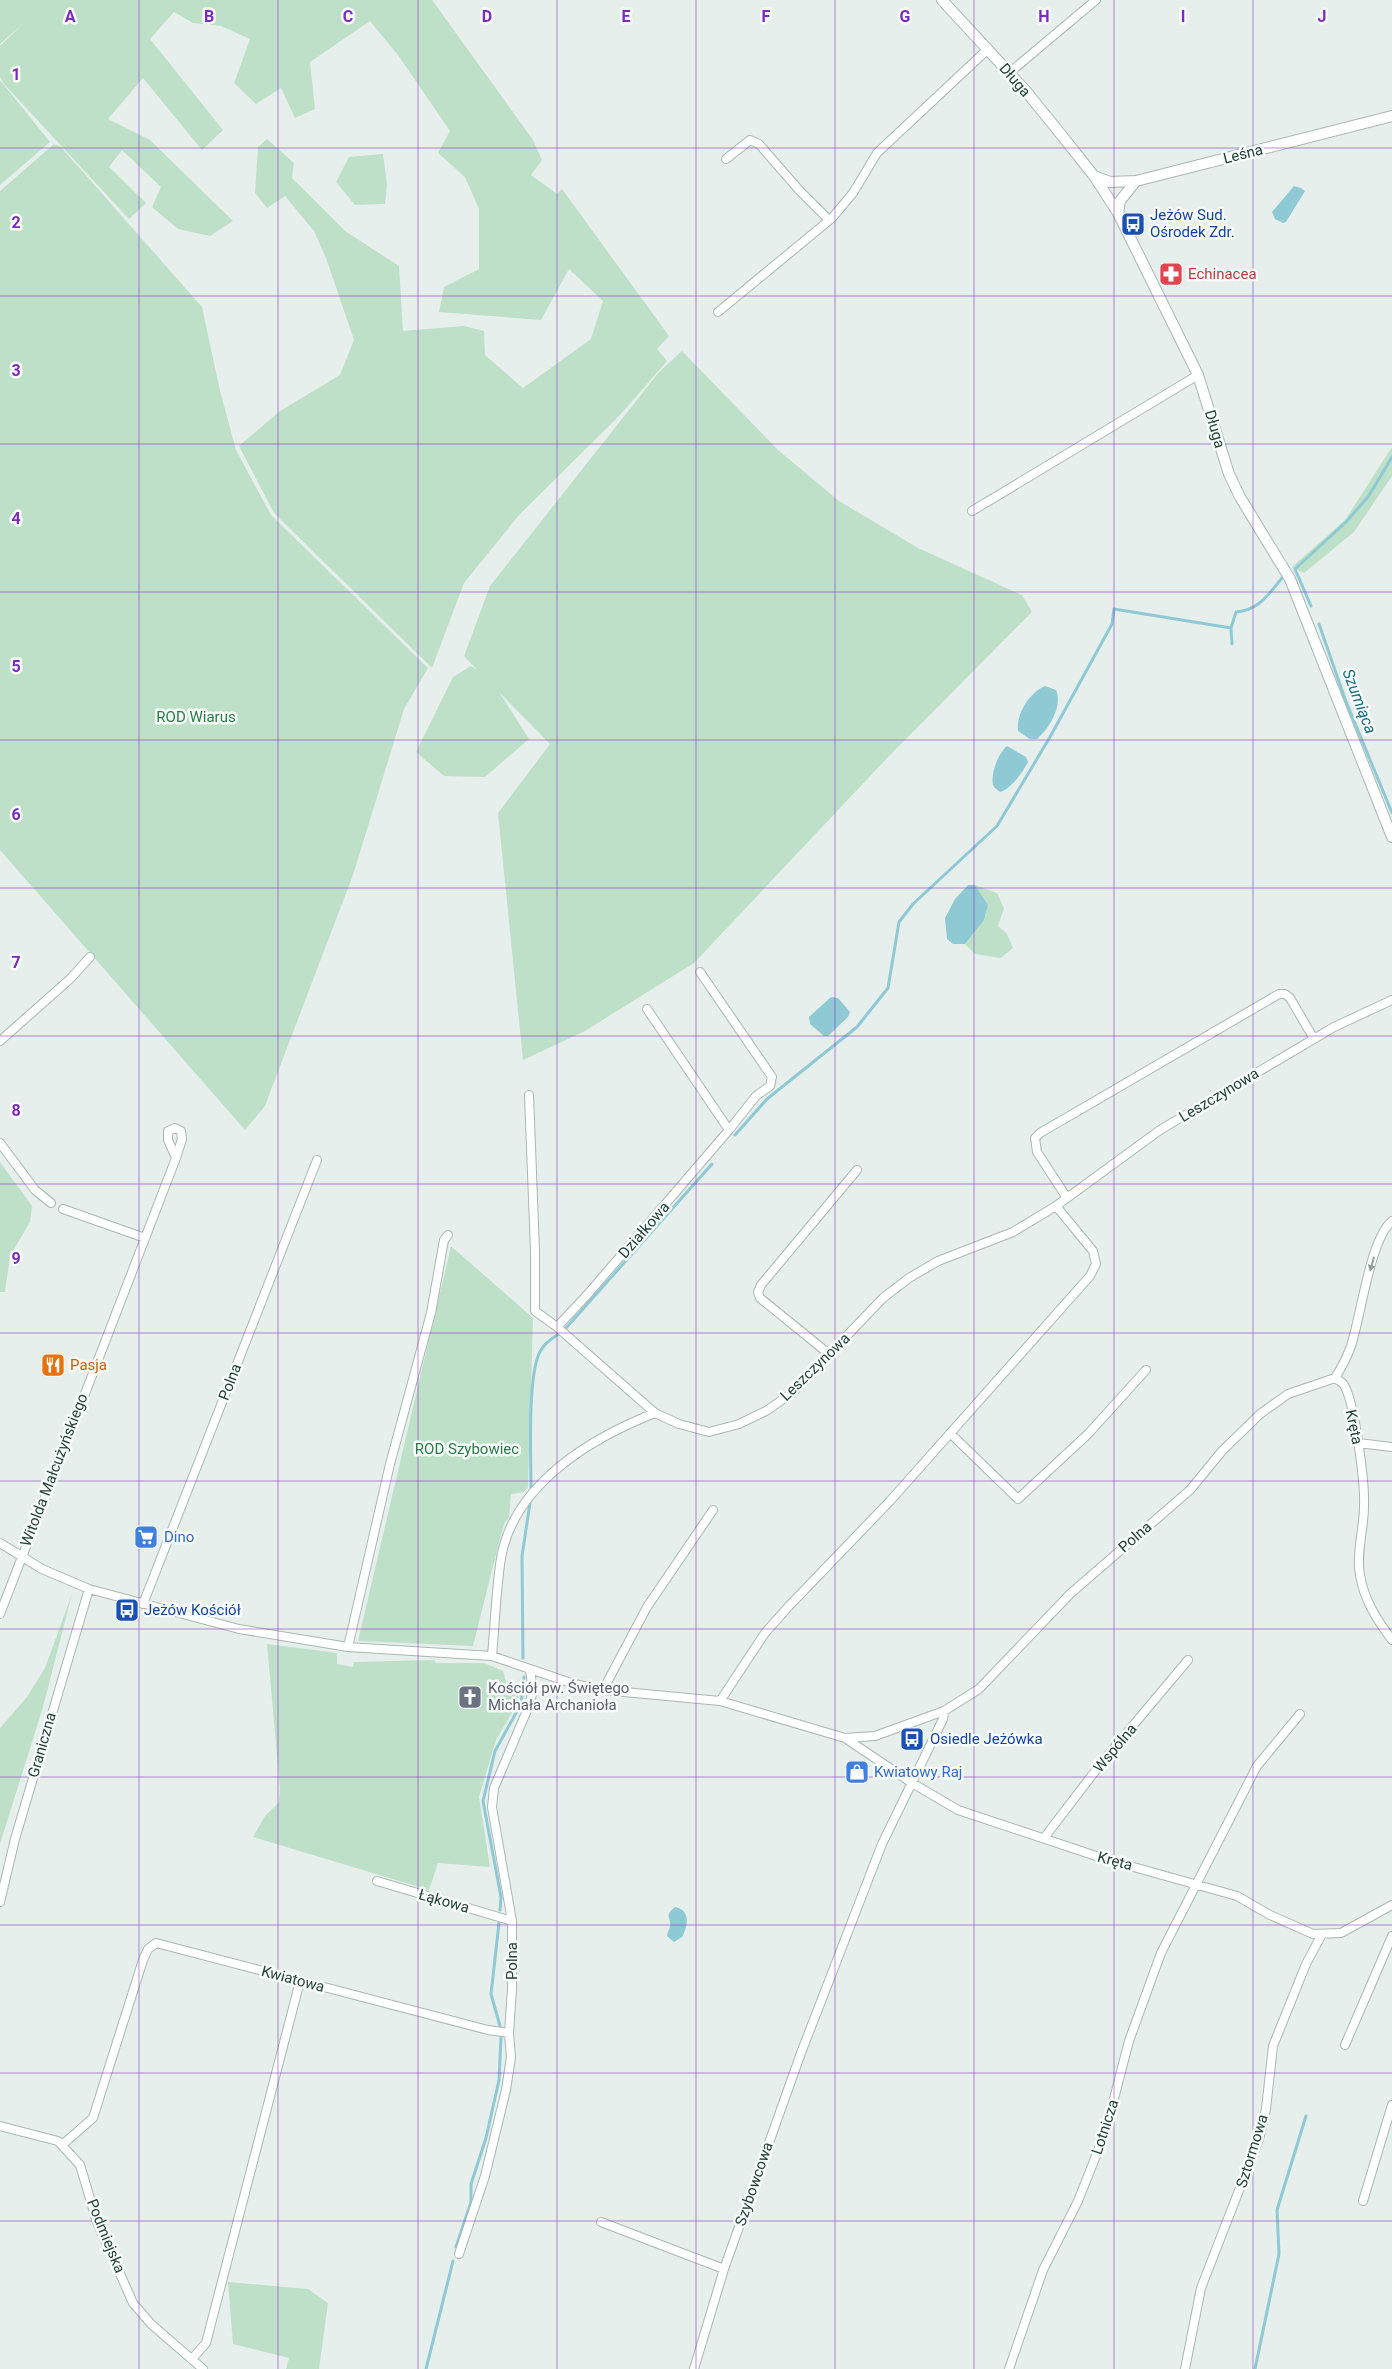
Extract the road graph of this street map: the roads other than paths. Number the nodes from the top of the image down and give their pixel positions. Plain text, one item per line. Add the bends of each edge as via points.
1 (942, 0) edge
2 (1096, 0) edge
3 (988, 49) junction
4 (1009, 73) junction
5 (1392, 116) edge
6 (726, 159) dead end
7 (1094, 176) junction
8 (1136, 181) junction
9 (1118, 213) junction
10 (828, 220) junction
11 (718, 312) dead end
12 (1198, 375) junction
13 (972, 511) dead end
14 (1392, 837) edge
15 (90, 957) dead end
16 (700, 972) dead end
17 (1392, 1000) edge
18 (647, 1009) dead end
19 (1314, 1039) junction
20 (0, 1041) edge
21 (529, 1095) dead end
22 (729, 1130) junction
23 (0, 1143) edge
24 (176, 1158) dead end
25 (317, 1160) dead end
26 (857, 1170) dead end
27 (1067, 1198) junction
28 (51, 1203) dead end
29 (1056, 1206) junction
30 (63, 1208) dead end
31 (1392, 1221) edge
32 (448, 1235) dead end
33 (145, 1238) junction
34 (558, 1329) junction
35 (829, 1354) junction
36 (1146, 1370) dead end
37 (1336, 1378) junction
38 (655, 1413) junction
39 (950, 1433) junction
40 (1358, 1443) junction
41 (1392, 1447) edge
42 (713, 1510) dead end
43 (0, 1543) edge
44 (21, 1556) junction
45 (89, 1589) junction
46 (142, 1604) junction
47 (0, 1614) edge
48 (1392, 1640) edge
49 (348, 1647) junction
50 (492, 1656) junction
51 (1188, 1660) dead end
52 (530, 1670) junction
53 (603, 1690) junction
54 (720, 1701) junction
55 (944, 1710) junction
56 (1300, 1714) dead end
57 (845, 1738) junction
58 (912, 1783) junction
59 (1044, 1838) junction
60 (376, 1881) dead end
61 (1195, 1883) junction
62 (0, 1902) edge
63 (1392, 1905) edge
64 (512, 1921) junction
65 (1322, 1934) junction
66 (1392, 1936) edge
67 (300, 1981) junction
68 (509, 2033) junction
69 (1345, 2046) dead end
70 (1392, 2105) edge
71 (0, 2126) edge
72 (62, 2145) junction
73 (1364, 2200) dead end
74 (601, 2222) dead end
75 (459, 2254) dead end
76 (724, 2270) junction
77 (192, 2359) junction
78 (203, 2369) edge
79 (694, 2369) edge
80 (1009, 2369) edge
81 (1186, 2369) edge

1 - 3 street, Długa
2 - 4 street
3 - 4 street, Długa
3 - 10 street, Długa via 877,153 853,193
4 - 7 street, Długa
5 - 8 street, Leśna
6 - 10 street via 750,140 759,144
7 - 8 street, Leśna via 1110,182
7 - 9 street, Długa
8 - 9 street via 1120,201
9 - 12 street, Długa
10 - 11 street, Długa
12 - 13 street
12 - 14 street, Długa via 1229,474 1290,579
15 - 20 street
16 - 22 street, Działkowa via 772,1077 770,1086 756,1096
17 - 19 street, Leszczynowa
18 - 22 street
19 - 27 street, Leszczynowa via 1160,1130
19 - 27 street via 1290,998 1279,994 1040,1133 1035,1138 1037,1152
21 - 34 street via 536,1251 535,1311
22 - 34 street, Działkowa
23 - 28 street via 35,1190
24 - 33 street, Witolda Małcużyńskiego
25 - 46 street, Polna
26 - 35 street via 761,1284 758,1292 760,1298
27 - 29 street, Leszczynowa
29 - 35 street, Leszczynowa via 1013,1232 938,1261 909,1278 883,1298
29 - 39 street via 1093,1251 1096,1264 1090,1276
30 - 33 street
31 -> 37 street via 1384,1228 1351,1345
32 - 49 street via 444,1240 431,1313 390,1464
33 - 44 street, Witolda Małcużyńskiego
34 - 38 street
35 - 38 street, Leszczynowa via 792,1392 766,1411 739,1424 709,1432
36 - 39 street via 1088,1434 1018,1498
37 - 40 street, Kręta via 1344,1385
37 - 55 street, Polna via 1288,1394 1260,1414 1222,1451 1190,1490 1070,1594 979,1689
38 - 50 street via 602,1438 568,1461 523,1502 512,1521 501,1557
39 - 54 street via 890,1501 783,1612 745,1661
40 - 41 street
40 - 48 street, Kręta via 1364,1506 1360,1574 1375,1617
42 - 53 street via 647,1607
43 - 44 street, Polna
44 - 45 street, Polna via 42,1569
44 - 47 street, Witolda Małcużyńskiego
45 - 46 street, Polna
45 - 62 street, Graniczna via 15,1839
46 - 49 street, Polna via 239,1629
49 - 50 street, Polna
50 - 52 street, Polna
51 - 59 street, Wspólna via 1099,1766
52 - 53 street, Polna
52 - 64 street, Polna via 533,1691 493,1793 492,1807
53 - 54 street, Polna
54 - 57 street, Polna
55 - 57 street, Polna via 875,1736
55 - 58 street via 944,1719
56 - 61 street, Lotnicza via 1257,1766
57 - 58 street, Kręta
58 - 59 street, Kręta via 958,1810
58 - 76 street, Szybowcowa via 882,1844 821,2002
59 - 61 street, Kręta
60 - 64 street, Łąkowa
61 - 65 street, Kręta via 1237,1896 1270,1915 1314,1934
61 - 80 street, Lotnicza via 1161,1953 1129,2041 1105,2133 1078,2201 1043,2270
63 - 65 street, Kręta via 1341,1933
64 - 68 street, Polna
65 - 81 street, Sztormowa via 1298,1981 1273,2046 1259,2139 1201,2288
66 - 69 street
67 - 68 street, Kwiatowa
67 - 72 street, Kwiatowa via 156,1943 148,1949 143,1960 93,2118
67 - 77 street via 206,2343
68 - 75 street, Polna via 511,2057 506,2090 485,2176
70 - 73 street
71 - 72 street, Podmiejska via 58,2141
72 - 77 street, Podmiejska via 80,2165 97,2222 133,2303 151,2324
74 - 76 street
76 - 79 street, Szybowcowa
77 - 78 street, Podmiejska

